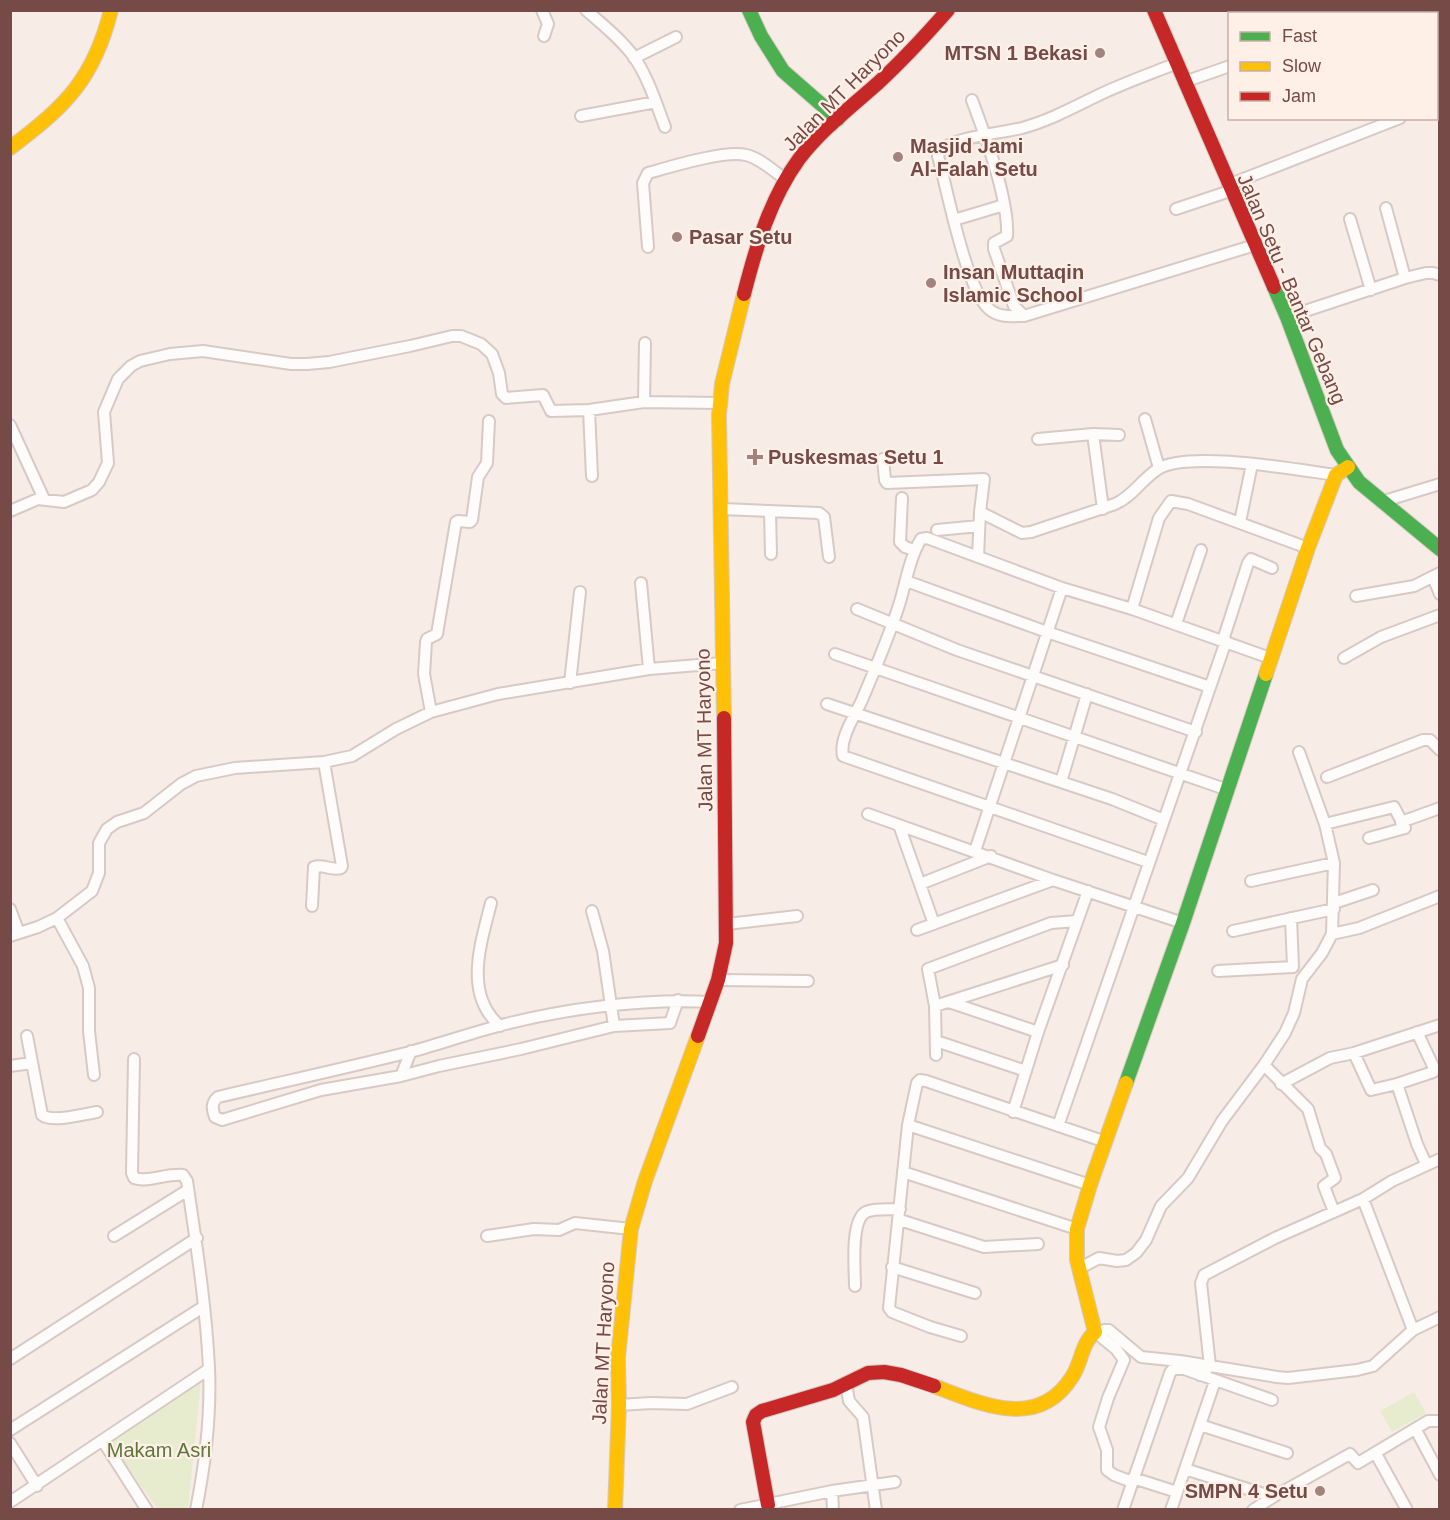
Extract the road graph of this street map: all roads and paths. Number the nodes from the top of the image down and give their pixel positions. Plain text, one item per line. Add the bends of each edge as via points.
1 (111, 10) edge
2 (542, 10) edge
3 (586, 10) edge
4 (948, 10) edge
5 (1154, 10) edge
6 (753, 12) edge
7 (544, 36) dead end
8 (676, 37) dead end
9 (634, 57) junction
10 (1177, 63) junction
11 (1228, 67) edge
12 (1184, 82) junction
13 (972, 100) dead end
14 (656, 102) junction
15 (580, 116) dead end
16 (838, 119) junction
17 (1395, 120) edge
18 (665, 127) dead end
19 (986, 136) junction
20 (11, 146) edge
21 (786, 180) junction
22 (1229, 188) junction
23 (1004, 206) junction
24 (1386, 208) dead end
25 (1176, 209) dead end
26 (1350, 219) dead end
27 (954, 220) junction
28 (1254, 246) junction
29 (648, 247) dead end
30 (1440, 276) edge
31 (1405, 278) junction
32 (1371, 290) junction
33 (1024, 316) junction
34 (1287, 317) junction
35 (645, 343) dead end
36 (644, 402) junction
37 (720, 403) junction
38 (589, 410) junction
39 (1145, 419) dead end
40 (489, 421) dead end
41 (10, 425) edge
42 (1093, 434) junction
43 (1119, 435) dead end
44 (1038, 439) dead end
45 (883, 459) dead end
46 (1252, 464) junction
47 (1159, 468) junction
48 (1342, 471) junction
49 (592, 476) dead end
50 (1440, 484) edge
51 (902, 498) dead end
52 (44, 499) junction
53 (1381, 502) junction
54 (722, 509) junction
55 (1103, 509) junction
56 (10, 511) edge
57 (770, 511) junction
58 (980, 512) junction
59 (1240, 522) junction
60 (979, 526) junction
61 (937, 530) dead end
62 (1308, 548) junction
63 (1440, 549) edge
64 (914, 550) junction
65 (1201, 550) dead end
66 (771, 554) dead end
67 (829, 557) dead end
68 (978, 557) junction
69 (1272, 568) dead end
70 (1436, 575) edge
71 (906, 581) junction
72 (641, 583) dead end
73 (1062, 588) junction
74 (580, 592) dead end
75 (1440, 594) edge
76 (1356, 596) dead end
77 (857, 609) dead end
78 (1132, 609) junction
79 (1440, 615) edge
80 (892, 624) junction
81 (1176, 624) junction
82 (1047, 632) junction
83 (1224, 641) junction
84 (835, 654) dead end
85 (1270, 658) junction
86 (1344, 658) dead end
87 (723, 663) junction
88 (649, 669) junction
89 (875, 669) junction
90 (1033, 676) junction
91 (570, 683) junction
92 (1210, 687) junction
93 (1087, 694) junction
94 (827, 704) dead end
95 (431, 712) junction
96 (856, 713) junction
97 (1020, 720) junction
98 (1196, 732) junction
99 (1075, 737) junction
100 (1440, 750) edge
101 (1299, 752) dead end
102 (324, 762) junction
103 (1004, 763) junction
104 (1180, 774) junction
105 (1328, 777) dead end
106 (1061, 782) junction
107 (1228, 790) junction
108 (990, 807) junction
109 (1440, 808) edge
110 (868, 814) dead end
111 (1164, 820) junction
112 (1401, 822) junction
113 (1325, 824) junction
114 (899, 825) junction
115 (1369, 838) dead end
116 (975, 851) junction
117 (991, 856) junction
118 (1148, 862) junction
119 (1334, 863) junction
120 (1053, 880) junction
121 (1251, 881) dead end
122 (920, 884) junction
123 (1373, 890) dead end
124 (1088, 891) junction
125 (1440, 896) edge
126 (490, 903) dead end
127 (312, 906) dead end
128 (1134, 906) junction
129 (1334, 906) junction
130 (10, 909) edge
131 (592, 910) dead end
132 (797, 916) dead end
133 (57, 918) junction
134 (1291, 918) junction
135 (1077, 921) junction
136 (1184, 923) junction
137 (727, 924) junction
138 (934, 924) junction
139 (917, 930) dead end
140 (1233, 931) dead end
141 (1332, 934) junction
142 (14, 935) edge
143 (1063, 965) junction
144 (1218, 971) dead end
145 (718, 980) junction
146 (808, 981) dead end
147 (678, 1000) junction
148 (711, 1002) junction
149 (949, 1002) junction
150 (612, 1006) junction
151 (935, 1006) junction
152 (1440, 1025) edge
153 (500, 1026) junction
154 (614, 1026) junction
155 (1038, 1032) junction
156 (1418, 1032) junction
157 (27, 1036) dead end
158 (936, 1041) junction
159 (411, 1052) junction
160 (1354, 1053) junction
161 (936, 1055) dead end
162 (134, 1059) dead end
163 (32, 1063) junction
164 (1264, 1065) junction
165 (10, 1066) edge
166 (1026, 1071) junction
167 (94, 1075) dead end
168 (401, 1076) junction
169 (1281, 1084) junction
170 (1397, 1084) junction
171 (97, 1112) dead end
172 (1014, 1112) junction
173 (909, 1125) junction
174 (1058, 1126) junction
175 (1106, 1142) junction
176 (1440, 1159) edge
177 (1426, 1164) junction
178 (903, 1172) junction
179 (1090, 1185) junction
180 (188, 1190) junction
181 (1363, 1199) junction
182 (1334, 1212) junction
183 (900, 1214) junction
184 (631, 1229) junction
185 (1077, 1229) junction
186 (114, 1236) dead end
187 (487, 1236) dead end
188 (197, 1238) junction
189 (1038, 1244) dead end
190 (1085, 1266) junction
191 (892, 1267) junction
192 (855, 1286) dead end
193 (975, 1293) dead end
194 (203, 1307) junction
195 (1440, 1317) edge
196 (1413, 1330) junction
197 (1096, 1333) junction
198 (961, 1336) dead end
199 (10, 1359) edge
200 (1210, 1366) junction
201 (209, 1369) junction
202 (1200, 1375) junction
203 (1215, 1381) junction
204 (846, 1383) junction
205 (732, 1387) dead end
206 (1272, 1400) dead end
207 (619, 1405) junction
208 (1440, 1421) edge
209 (1200, 1425) junction
210 (10, 1430) edge
211 (1416, 1430) junction
212 (104, 1441) junction
213 (10, 1443) edge
214 (1287, 1453) dead end
215 (1376, 1454) junction
216 (1185, 1469) junction
217 (1440, 1475) edge
218 (1133, 1480) junction
219 (895, 1482) dead end
220 (874, 1484) junction
221 (37, 1485) junction
222 (832, 1491) junction
223 (1177, 1492) junction
224 (1273, 1497) junction
225 (10, 1502) edge
226 (768, 1504) junction
227 (147, 1509) edge
228 (196, 1509) edge
229 (615, 1509) edge
230 (740, 1509) edge
231 (833, 1509) edge
232 (876, 1509) edge
233 (1123, 1509) edge
234 (1171, 1509) edge
235 (1253, 1509) edge
236 (1407, 1509) edge

1 - 20 main road via 100,53 76,92 62,108
2 - 7 street via 548,24
3 - 9 street
4 - 16 main road, Jalan MT Haryono via 890,72
5 - 10 main road, Jalan Setu - Bantar Gebang
6 - 16 main road via 761,36 783,71
8 - 9 street
9 - 14 street
10 - 12 main road, Jalan Setu - Bantar Gebang
10 - 19 street via 1048,119
11 - 12 street
12 - 22 main road, Jalan Setu - Bantar Gebang
13 - 19 street
14 - 15 street
14 - 18 street
16 - 21 main road, Jalan MT Haryono via 811,146
17 - 22 street
19 - 23 street
19 - 27 street via 961,139 938,154
21 - 29 street via 746,155 710,158 648,173 643,183
21 - 37 main road, Jalan MT Haryono via 749,268
22 - 25 street
22 - 28 main road, Jalan Setu - Bantar Gebang
23 - 27 street
23 - 33 street via 1007,236 994,243 994,249 1014,306
24 - 31 street
26 - 32 street
27 - 33 street via 966,261 988,309 996,314
28 - 33 street
28 - 34 main road, Jalan Setu - Bantar Gebang
30 - 31 street via 1426,273
31 - 32 street
32 - 34 street
34 - 48 main road, Jalan Setu - Bantar Gebang
35 - 36 street
36 - 37 street
36 - 38 street
37 - 54 main road, Jalan MT Haryono
38 - 49 street
38 - 52 street via 551,411 541,394 506,398 492,354 481,344 461,336 307,364 203,351 170,354 140,361 118,379 104,412 108,463 99,482 72,500
39 - 47 street
40 - 95 street via 487,463 479,474 472,520 456,522 437,634 426,642 424,674
41 - 52 street
42 - 43 street
42 - 44 street
42 - 55 street
45 - 58 street via 887,483 984,479
46 - 47 street via 1199,462
46 - 48 street
46 - 59 street
47 - 55 street via 1120,502
48 - 53 main road, Jalan Setu - Bantar Gebang
48 - 62 main road
50 - 53 street
51 - 64 street via 900,542
52 - 56 street
53 - 63 main road, Jalan Setu - Bantar Gebang
54 - 57 street
54 - 87 main road, Jalan MT Haryono
55 - 58 street via 1022,533
57 - 66 street
57 - 67 street via 823,515
58 - 60 street
59 - 62 street
59 - 78 street via 1179,502 1167,504 1159,518
60 - 61 street
60 - 68 street
62 - 85 main road
64 - 68 street via 921,539 927,538
64 - 71 street
65 - 81 street
68 - 73 street
69 - 83 street via 1251,559 1248,562
70 - 75 street
70 - 76 street via 1414,586
71 - 80 street
71 - 82 street
72 - 88 street
73 - 78 street
73 - 82 street
74 - 91 street
77 - 80 street
78 - 81 street
79 - 86 street via 1381,637
80 - 89 street
80 - 90 street
81 - 83 street
82 - 90 street
82 - 92 street
83 - 85 street
83 - 92 street
84 - 89 street
85 - 107 main road
87 - 88 street
87 - 137 main road, Jalan MT Haryono
88 - 91 street
89 - 96 street
89 - 97 street
90 - 93 street
90 - 97 street
91 - 95 street via 498,694
92 - 98 street
93 - 98 street
93 - 99 street
94 - 96 street
95 - 102 street via 352,756
96 - 103 street
96 - 108 street via 846,734 843,756
97 - 99 street
97 - 103 street
98 - 104 street
99 - 104 street
99 - 106 street
100 - 105 street via 1430,740 1424,740
101 - 113 street
102 - 127 street via 342,866 336,870 314,867
102 - 133 street via 235,768 196,776 181,784 144,813 107,829 99,843 99,873 92,891
103 - 106 street
103 - 108 street
104 - 107 street
104 - 111 street
106 - 111 street
107 - 136 main road
108 - 116 street
108 - 118 street
109 - 112 street
110 - 114 street
111 - 118 street
112 - 113 street via 1392,806
112 - 115 street via 1405,828
113 - 119 street
114 - 116 street
114 - 122 street
116 - 117 street
117 - 120 street
117 - 122 street
118 - 128 street
119 - 121 street
119 - 129 street
120 - 124 street
120 - 138 street
122 - 138 street
123 - 129 street
124 - 128 street
124 - 135 street
125 - 141 street via 1359,928
126 - 153 street via 478,983 484,1010
128 - 136 street
128 - 174 street
129 - 134 street
129 - 141 street
130 - 142 street
131 - 150 street
132 - 137 street
133 - 142 street
133 - 167 street via 83,966 89,988
134 - 140 street
134 - 144 street via 1293,967
135 - 143 street
135 - 151 street via 1051,923 929,967 927,974
136 - 175 main road
137 - 145 main road, Jalan MT Haryono
138 - 139 street
141 - 164 street via 1302,979 1289,1024
143 - 149 street
143 - 155 street
145 - 146 street
145 - 148 main road, Jalan MT Haryono
147 - 148 street
147 - 150 street
147 - 154 street via 672,1023
148 - 184 main road, Jalan MT Haryono
149 - 151 street
149 - 155 street
150 - 153 street
150 - 154 street
151 - 158 street
152 - 156 street
153 - 159 street
154 - 168 street
155 - 166 street
156 - 160 street
156 - 170 street via 1433,1072
157 - 163 street
158 - 161 street
158 - 166 street
159 - 168 street
159 - 168 street via 218,1097 212,1111 215,1118 222,1120 321,1090
160 - 169 street via 1330,1058
160 - 170 street via 1371,1090
162 - 180 street via 134,1178 183,1175
163 - 165 street
163 - 171 street via 42,1115 54,1119
164 - 169 street
164 - 190 street via 1222,1121 1188,1178 1161,1206 1136,1253 1121,1261 1103,1258
166 - 172 street
169 - 182 street via 1311,1114 1320,1148 1335,1178 1324,1186
170 - 177 street
172 - 173 street via 920,1080
172 - 174 street
173 - 178 street
173 - 179 street
174 - 175 street
175 - 179 main road
176 - 177 street
177 - 181 street
178 - 183 street
178 - 185 street
179 - 185 main road
180 - 186 street
180 - 188 street
181 - 182 street
181 - 196 street
182 - 200 street via 1202,1277
183 - 189 street via 984,1247
183 - 191 street
183 - 192 street via 869,1211 860,1219 855,1235
184 - 187 street via 575,1223 559,1230 534,1229
184 - 207 main road, Jalan MT Haryono via 618,1358
185 - 190 main road via 1076,1254
188 - 194 street
188 - 199 street
190 - 197 main road
191 - 193 street
191 - 198 street via 891,1311
194 - 201 street
194 - 210 street
195 - 196 street
196 - 200 street via 1378,1364 1357,1370 1277,1377
197 - 200 street via 1109,1330 1141,1357
197 - 204 main road via 1086,1341 1070,1382 1039,1405 1024,1410 980,1402 892,1373 861,1374
197 - 218 street via 1124,1360 1099,1427 1107,1450 1107,1470
200 - 202 street
201 - 212 street
201 - 228 street via 206,1449
202 - 203 street
202 - 218 street via 1180,1368 1172,1370
203 - 206 street
203 - 209 street
204 - 220 street via 849,1401 863,1417
204 - 226 main road via 753,1418
205 - 207 street via 687,1404
207 - 229 main road, Jalan MT Haryono
208 - 211 street via 1428,1421
209 - 214 street
209 - 216 street
211 - 215 street
211 - 217 street
212 - 221 street
212 - 227 street
213 - 221 street
215 - 224 street via 1357,1464 1350,1454
215 - 236 street
216 - 223 street
216 - 224 street
218 - 223 street
218 - 233 street
219 - 220 street
220 - 222 street
220 - 232 street
221 - 225 street
222 - 226 street
222 - 231 street
223 - 234 street
224 - 235 street
226 - 230 street

